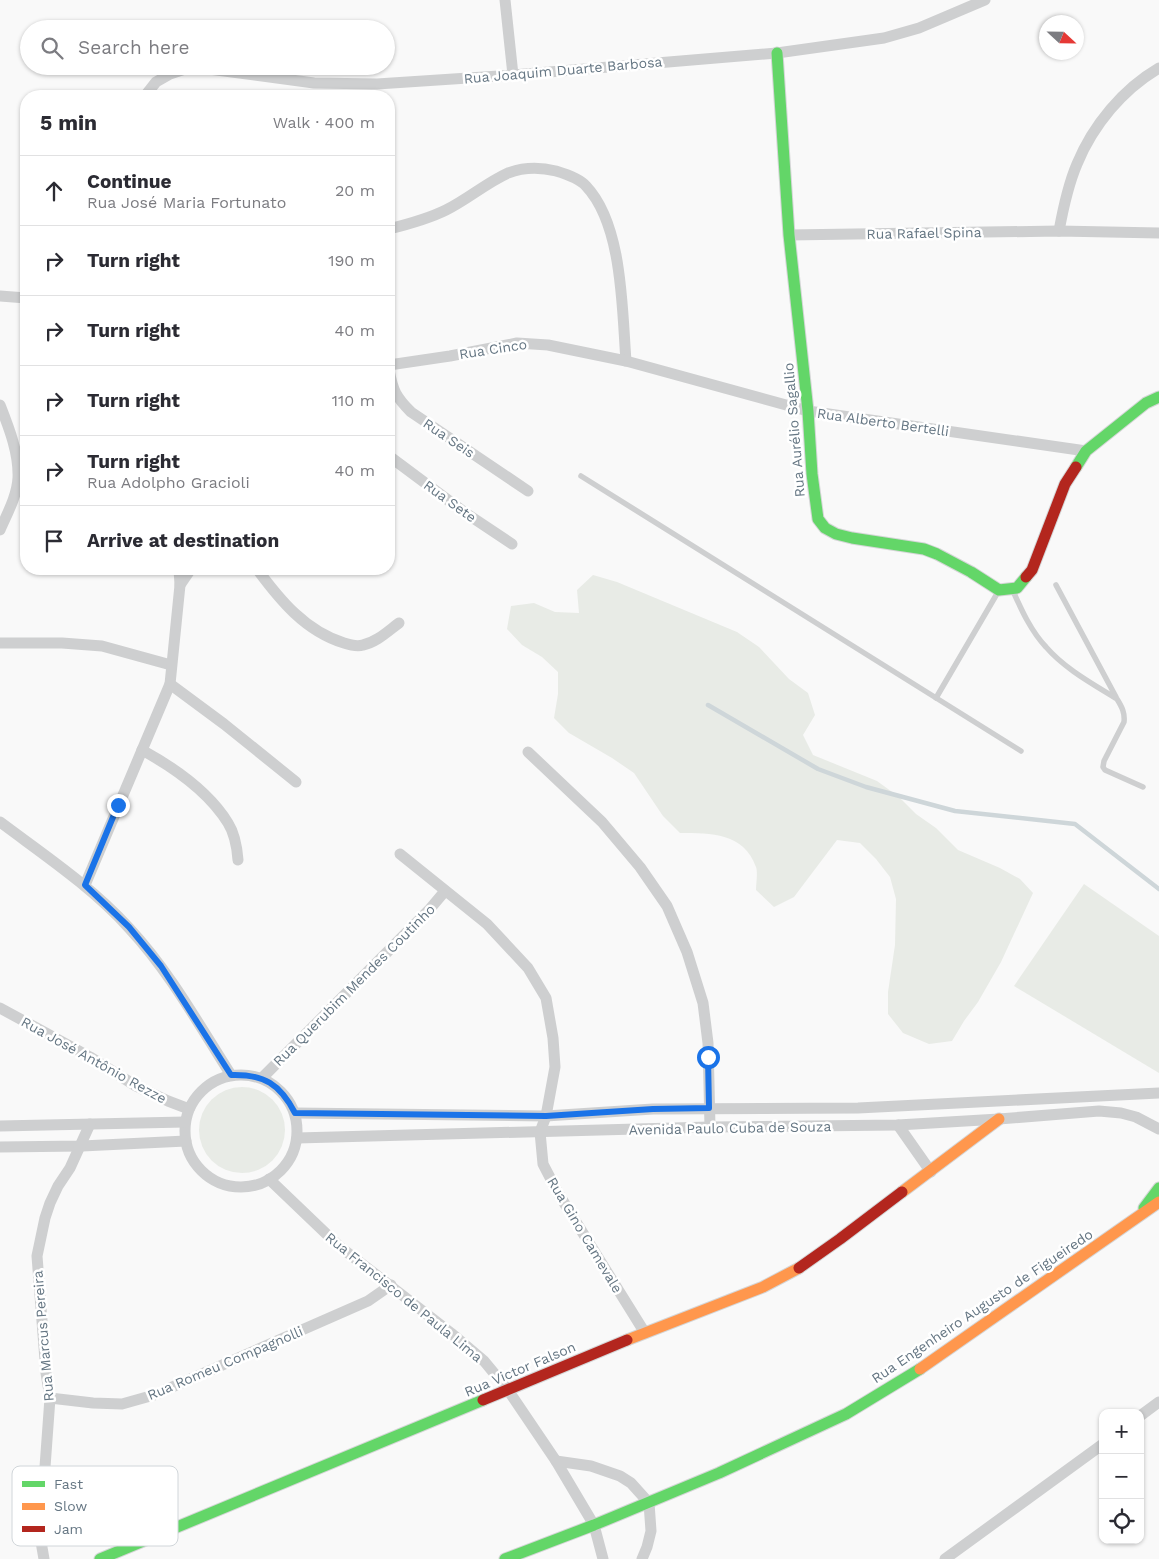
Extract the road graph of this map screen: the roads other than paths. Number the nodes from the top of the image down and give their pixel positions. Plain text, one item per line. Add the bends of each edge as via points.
1 (505, 0) edge
2 (985, 0) edge
3 (777, 52) junction
4 (1159, 68) edge
5 (168, 75) edge
6 (254, 75) edge
7 (513, 75) junction
8 (150, 90) edge
9 (395, 228) edge
10 (1058, 231) junction
11 (1159, 233) edge
12 (789, 235) junction
13 (0, 296) edge
14 (20, 298) edge
15 (626, 361) junction
16 (395, 364) edge
17 (395, 393) edge
18 (1159, 396) edge
19 (0, 405) edge
20 (808, 411) junction
21 (1086, 451) junction
22 (395, 460) edge
23 (581, 476) dead end
24 (528, 491) dead end
25 (0, 530) edge
26 (512, 544) dead end
27 (179, 575) edge
28 (187, 575) edge
29 (262, 575) edge
30 (180, 585) junction
31 (1056, 585) dead end
32 (1012, 589) junction
33 (999, 590) junction
34 (399, 622) dead end
35 (0, 644) edge
36 (172, 665) junction
37 (170, 684) junction
38 (936, 698) junction
39 (1118, 699) junction
40 (142, 750) junction
41 (1022, 750) dead end
42 (528, 752) dead end
43 (296, 782) dead end
44 (1143, 787) dead end
45 (0, 822) edge
46 (400, 854) dead end
47 (238, 860) dead end
48 (85, 885) junction
49 (445, 890) junction
50 (0, 1008) edge
51 (231, 1075) junction
52 (262, 1078) junction
53 (1159, 1093) edge
54 (190, 1108) junction
55 (709, 1108) junction
56 (295, 1113) junction
57 (546, 1116) junction
58 (999, 1120) junction
59 (185, 1122) junction
60 (90, 1124) junction
61 (898, 1125) junction
62 (0, 1126) edge
63 (710, 1126) junction
64 (1159, 1129) edge
65 (540, 1132) junction
66 (297, 1138) junction
67 (186, 1141) junction
68 (82, 1146) junction
69 (0, 1147) edge
70 (931, 1172) junction
71 (270, 1179) junction
72 (1159, 1188) edge
73 (1159, 1202) edge
74 (1138, 1216) junction
75 (391, 1285) junction
76 (645, 1333) junction
77 (508, 1390) junction
78 (50, 1398) junction
79 (1159, 1402) edge
80 (1144, 1413) edge
81 (1099, 1447) edge
82 (556, 1461) junction
83 (45, 1466) edge
84 (649, 1503) junction
85 (594, 1525) junction
86 (178, 1527) edge
87 (42, 1546) edge
88 (131, 1546) edge
89 (44, 1559) edge
90 (100, 1559) edge
91 (505, 1559) edge
92 (603, 1559) edge
93 (642, 1559) edge
94 (945, 1559) edge

1 - 7 street
2 - 3 street, Rua Joaquim Duarte Barbosa via 919,28 884,38
3 - 7 street, Rua Joaquim Duarte Barbosa
3 - 12 street, Rua Aurélio Sagallio
4 - 10 street via 1116,104 1096,129 1077,164
5 - 8 street, Rua Joaquim Duarte Barbosa
6 - 7 street, Rua Joaquim Duarte Barbosa via 314,83 377,84
9 - 15 street via 419,222 509,173 528,168 544,168 585,185 599,202 612,235 620,280
10 - 11 street, Rua Rafael Spina
10 - 12 street, Rua Rafael Spina
12 - 20 street, Rua Aurélio Sagallio
13 - 14 street
15 - 16 street, Rua Cinco via 548,344 517,343
15 - 20 street, Rua Alberto Bertelli
17 - 24 street, Rua Seis via 411,412
18 - 21 street
19 - 25 street via 16,454 18,478 12,503
20 - 21 street, Rua Alberto Bertelli
20 - 33 street, Rua Aurélio Sagallio via 818,519 825,528 852,538 924,549
21 - 32 street via 1065,484 1032,570 1017,588
22 - 26 street, Rua Sete
23 - 38 lane
27 - 30 street
28 - 30 street
29 - 34 street via 310,627 338,641 362,646 379,638
30 - 36 street
31 - 39 lane
32 - 33 street
32 - 39 lane via 1026,620 1046,648 1060,661
33 - 38 lane
35 - 36 street via 102,646
36 - 37 street
37 - 40 street
37 - 43 street
38 - 41 lane
39 - 44 lane via 1124,722 1102,767
40 - 47 street via 182,774 210,800 228,823 236,843
40 - 48 street
42 - 55 street via 602,822 640,867 667,906 687,952 703,1003 708,1043
45 - 48 street
46 - 49 street
48 - 51 street via 129,927 161,966
49 - 52 street, Rua Querubim Mendes Coutinho
49 - 57 street via 487,924 528,968 546,998 555,1067
50 - 54 street, Rua José Antônio Rezze via 136,1086
51 - 52 street via 247,1074
51 - 54 street via 199,1093
52 - 56 street via 276,1086
53 - 55 street, Avenida Paulo Cuba de Souza via 858,1108
54 - 59 street
55 - 57 street, Avenida Paulo Cuba de Souza
55 - 63 street
56 - 57 street, Avenida Paulo Cuba de Souza
56 - 66 street
57 - 65 street
58 - 61 street, Avenida Paulo Cuba de Souza
58 - 64 street, Avenida Paulo Cuba de Souza via 1106,1112 1136,1117
58 - 70 street, Rua Victor Falson
59 - 60 street
59 - 67 street
60 - 62 street
60 - 68 street, Rua Marcus Pereira
61 - 63 street, Avenida Paulo Cuba de Souza
61 - 70 street
63 - 65 street, Avenida Paulo Cuba de Souza
65 - 66 street, Avenida Paulo Cuba de Souza
65 - 76 street, Rua Gino Camevale via 543,1164 558,1193
66 - 71 street via 290,1158
67 - 68 street
67 - 71 street via 197,1165 218,1182 235,1187 253,1186
68 - 69 street
68 - 78 street, Rua Marcus Pereira via 50,1203 37,1256
70 - 76 street, Rua Victor Falson via 840,1240 785,1275 763,1287
71 - 75 street, Rua Francisco de Paula Lima via 339,1246
72 - 74 street, Rua Engenheiro Augusto de Figueiredo
73 - 74 street, Rua Engenheiro Augusto de Figueiredo
74 - 84 street, Rua Engenheiro Augusto de Figueiredo via 934,1360 846,1414
75 - 77 street, Rua Francisco de Paula Lima via 484,1361
75 - 78 street, Rua Romeu Compagnolli via 368,1301 154,1394 122,1404
76 - 77 street, Rua Victor Falson
77 - 82 street, Rua Francisco de Paula Lima
77 - 86 street, Rua Victor Falson
78 - 83 street, Rua Marcus Pereira
79 - 80 street
81 - 94 street
82 - 84 street via 591,1466 614,1474 631,1483
82 - 85 street, Rua Francisco de Paula Lima
84 - 85 street, Rua Engenheiro Augusto de Figueiredo
84 - 93 street via 651,1531
85 - 91 street, Rua Engenheiro Augusto de Figueiredo
85 - 92 street, Rua Francisco de Paula Lima
87 - 89 street, Rua Marcus Pereira
88 - 90 street, Rua Victor Falson

